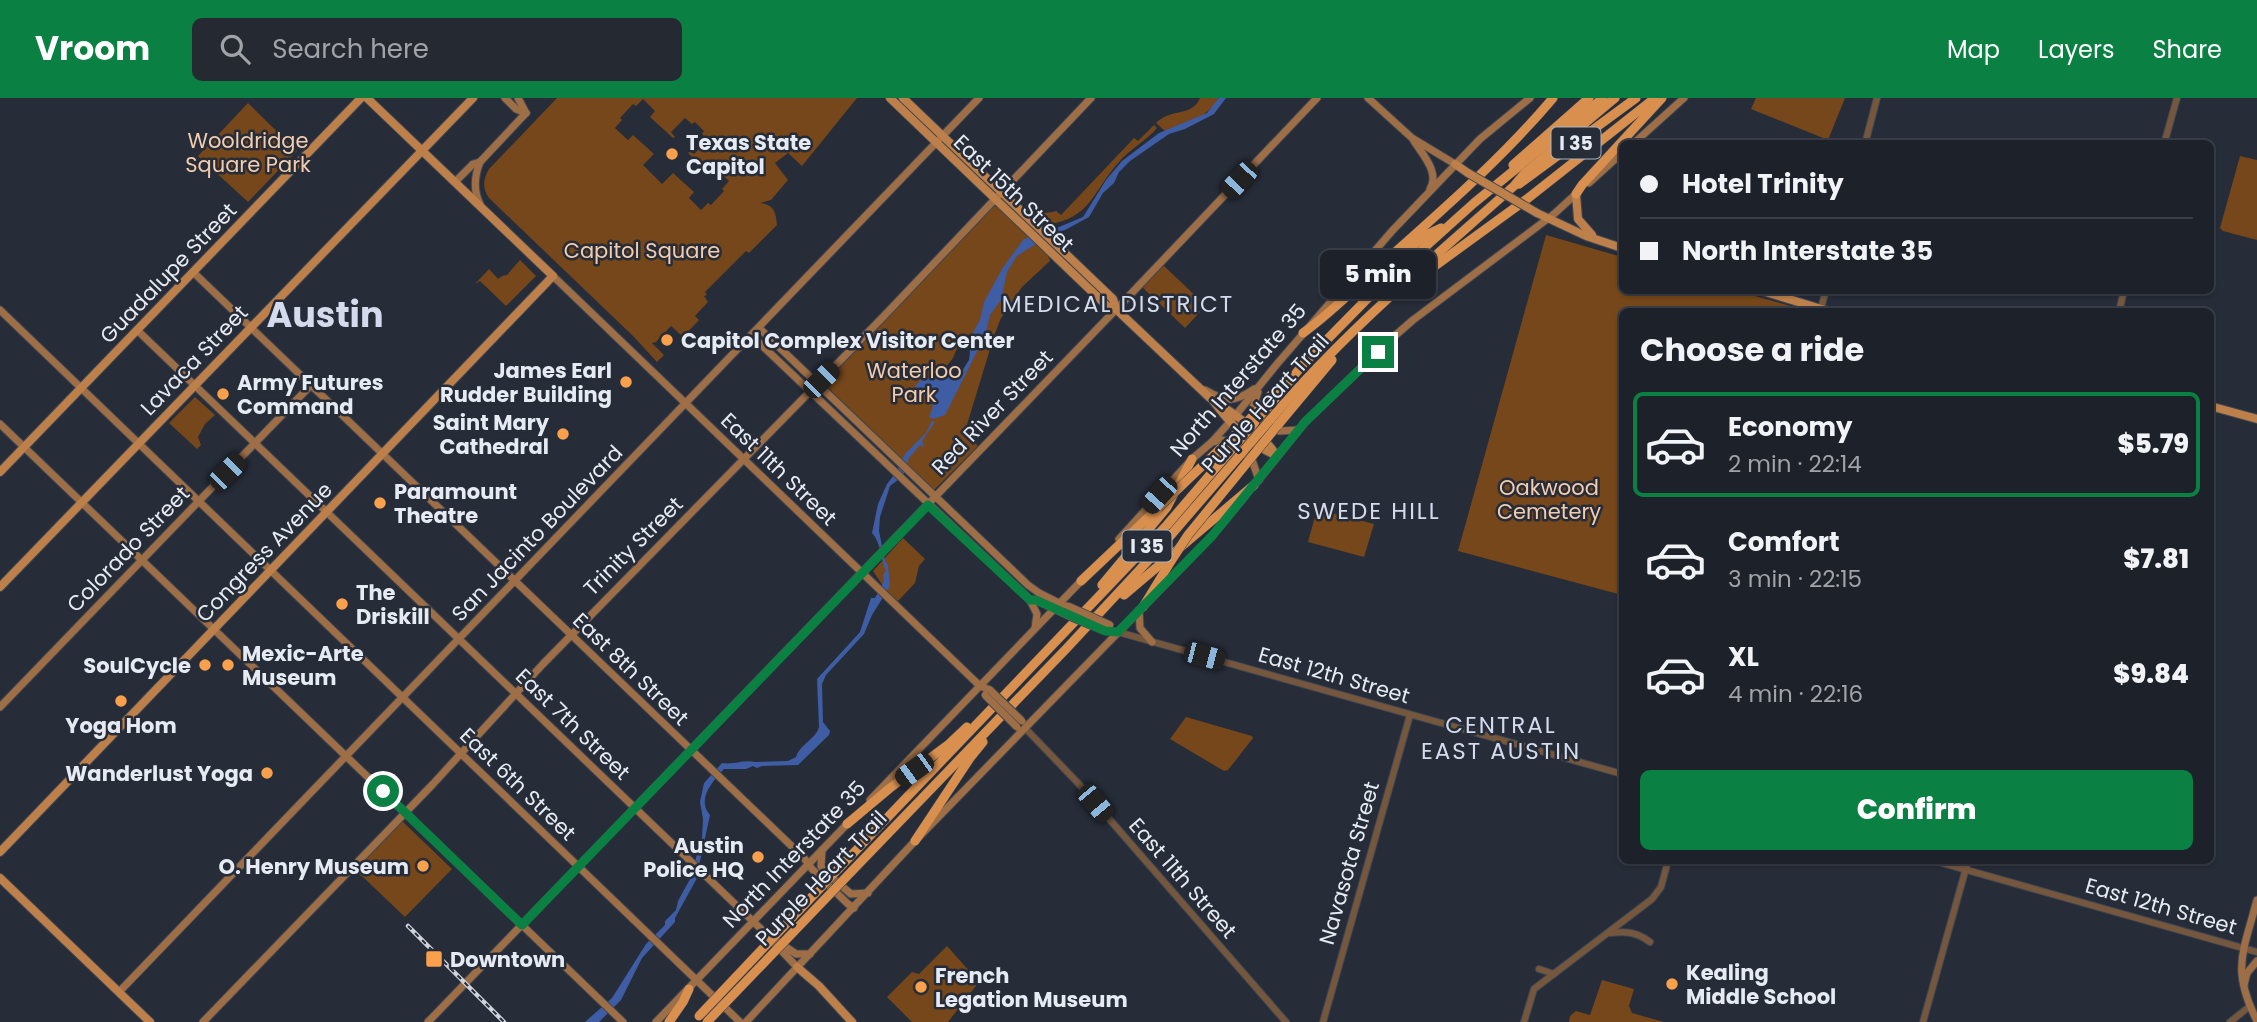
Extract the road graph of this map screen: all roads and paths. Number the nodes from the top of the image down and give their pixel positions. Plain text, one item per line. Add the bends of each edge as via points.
1 (361, 98) edge
2 (367, 98) edge
3 (473, 98) edge
4 (505, 98) edge
5 (518, 98) edge
6 (890, 98) edge
7 (903, 98) edge
8 (979, 98) edge
9 (1091, 98) edge
10 (1317, 98) edge
11 (1368, 98) edge
12 (1530, 98) edge
13 (1553, 98) edge
14 (1589, 98) edge
15 (1603, 98) edge
16 (1615, 98) edge
17 (1636, 98) edge
18 (1655, 98) edge
19 (1662, 98) edge
20 (1684, 98) edge
21 (1877, 98) edge
22 (2176, 98) edge
23 (526, 113) junction
24 (1412, 138) junction
25 (939, 139) junction
26 (1623, 140) edge
27 (1637, 140) edge
28 (1866, 140) edge
29 (2165, 140) edge
30 (1619, 145) edge
31 (422, 151) junction
32 (1619, 156) edge
33 (480, 162) junction
34 (1455, 164) junction
35 (455, 182) junction
36 (1514, 186) junction
37 (1576, 194) junction
38 (997, 195) junction
39 (1424, 199) junction
40 (1474, 203) junction
41 (482, 208) junction
42 (1548, 218) junction
43 (1449, 224) junction
44 (1597, 240) junction
45 (1049, 245) junction
46 (1619, 247) edge
47 (193, 272) junction
48 (1373, 274) junction
49 (553, 276) junction
50 (1771, 294) edge
51 (1387, 299) junction
52 (1815, 308) edge
53 (1116, 309) junction
54 (0, 310) edge
55 (251, 327) junction
56 (759, 328) junction
57 (137, 330) junction
58 (1304, 333) junction
59 (752, 336) junction
60 (1306, 361) junction
61 (817, 384) junction
62 (1195, 384) junction
63 (195, 385) junction
64 (311, 385) junction
65 (1260, 385) junction
66 (81, 388) junction
67 (810, 391) junction
68 (686, 404) junction
69 (2214, 407) edge
70 (1233, 419) junction
71 (2257, 419) edge
72 (1270, 420) junction
73 (0, 424) edge
74 (1299, 430) junction
75 (876, 440) junction
76 (1212, 442) junction
77 (139, 443) junction
78 (255, 443) junction
79 (24, 447) junction
80 (869, 448) junction
81 (1236, 452) junction
82 (383, 455) junction
83 (1278, 456) junction
84 (743, 459) junction
85 (1192, 459) junction
86 (0, 472) edge
87 (1256, 483) junction
88 (935, 496) junction
89 (199, 501) junction
90 (82, 502) junction
91 (928, 505) junction
92 (327, 512) junction
93 (142, 560) junction
94 (271, 571) junction
95 (862, 573) junction
96 (515, 581) junction
97 (1082, 581) junction
98 (0, 587) edge
99 (1030, 600) junction
100 (1061, 608) junction
101 (1141, 608) junction
102 (214, 629) junction
103 (1034, 631) junction
104 (1118, 632) junction
105 (571, 635) junction
106 (459, 639) junction
107 (1057, 640) junction
108 (1153, 642) junction
109 (1066, 649) junction
110 (1037, 661) junction
111 (1039, 676) junction
112 (980, 686) junction
113 (516, 693) junction
114 (403, 697) junction
115 (0, 707) edge
116 (1410, 715) junction
117 (1021, 725) junction
118 (691, 750) junction
119 (460, 753) junction
120 (346, 756) junction
121 (1619, 773) edge
122 (635, 808) junction
123 (405, 813) junction
124 (847, 824) junction
125 (915, 841) junction
126 (822, 849) junction
127 (0, 852) edge
128 (809, 863) junction
129 (1667, 864) edge
130 (1945, 864) edge
131 (1967, 864) edge
132 (578, 867) junction
133 (1966, 870) junction
134 (0, 878) edge
135 (868, 893) junction
136 (2257, 900) edge
137 (854, 908) junction
138 (753, 921) junction
139 (522, 925) junction
140 (760, 928) junction
141 (1608, 933) junction
142 (1650, 942) dead end
143 (2244, 948) junction
144 (2257, 951) edge
145 (810, 954) junction
146 (2257, 961) edge
147 (797, 967) junction
148 (1539, 969) dead end
149 (1554, 974) junction
150 (696, 980) junction
151 (688, 989) junction
152 (2242, 989) junction
153 (119, 992) junction
154 (2250, 1006) junction
155 (700, 1020) edge
156 (2257, 1021) edge
157 (150, 1022) edge
158 (204, 1022) edge
159 (428, 1022) edge
160 (624, 1022) edge
161 (656, 1022) edge
162 (669, 1022) edge
163 (740, 1022) edge
164 (746, 1022) edge
165 (852, 1022) edge
166 (1286, 1022) edge
167 (1323, 1022) edge
168 (1524, 1022) edge
169 (1923, 1022) edge
170 (2230, 1022) edge

1 - 47 main road, Guadalupe Street
2 - 31 main road
3 - 31 main road, Lavaca Street
4 - 23 main road
5 - 23 main road
6 - 25 main road, East 15th Street
7 - 25 main road, East 15th Street
8 - 25 main road, San Jacinto Boulevard
9 - 38 main road, Trinity Street
10 - 53 main road, Red River Street
11 - 24 main road
12 - 34 main road, North Interstate 35
13 - 48 highway via 1522,135
14 - 40 highway, Purple Heart Trail / I 35
15 - 40 highway, Purple Heart Trail / I 35
16 - 36 highway, Purple Heart Trail / I 35
17 - 36 highway, Purple Heart Trail / I 35
18 - 51 highway via 1527,199
19 - 26 highway
20 - 27 main road
21 - 28 street
22 - 29 street
23 - 33 main road
24 - 34 main road
24 - 39 main road via 1432,171 1433,184
25 - 38 main road, East 15th Street
25 - 56 main road, San Jacinto Boulevard
30 - 37 highway
31 - 35 main road
31 - 55 main road, Lavaca Street
32 - 37 main road
33 - 35 main road
33 - 41 main road via 475,190
34 - 39 main road, North Interstate 35
34 - 42 main road, bridge
35 - 41 main road
36 - 51 highway, Purple Heart Trail / I 35
37 - 42 main road
37 - 44 main road via 1578,219
38 - 45 main road, East 15th Street
38 - 61 main road, Trinity Street
39 - 58 main road, North Interstate 35
40 - 43 highway, Purple Heart Trail / I 35
41 - 49 main road
42 - 44 main road
42 - 74 main road via 1413,320
43 - 48 highway
43 - 60 highway, Purple Heart Trail / I 35
44 - 46 main road
45 - 53 main road, East 15th Street via 1107,306
45 - 53 main road, East 15th Street via 1113,299
47 - 55 main road, East 8th Street
47 - 57 main road, Guadalupe Street
48 - 58 highway
49 - 68 main road, East 11th Street
49 - 82 main road, Congress Avenue
50 - 52 main road
51 - 72 highway, Purple Heart Trail / I 35
53 - 62 main road, East 15th Street
53 - 88 main road, Red River Street
54 - 66 main road, East 6th Street
55 - 63 main road, Lavaca Street
55 - 64 main road, East 8th Street
56 - 59 main road, San Jacinto Boulevard
56 - 61 main road, East 12th Street
57 - 63 main road, East 7th Street
57 - 66 main road, Guadalupe Street
58 - 65 main road, North Interstate 35
59 - 67 main road, East 12th Street
59 - 68 main road, San Jacinto Boulevard
60 - 72 highway, Purple Heart Trail / I 35
60 - 97 highway, bridge
61 - 67 main road, Trinity Street
61 - 75 main road, East 12th Street
62 - 65 main road via 1228,400
62 - 70 main road, East 15th Street
63 - 77 main road, Lavaca Street
63 - 78 main road, East 7th Street
64 - 78 main road, Colorado Street
64 - 82 main road, East 8th Street
65 - 70 main road, North Interstate 35
65 - 74 main road via 1255,414 1280,432
66 - 77 main road, East 6th Street
66 - 79 main road, Guadalupe Street
67 - 80 main road, East 12th Street
67 - 84 main road, Trinity Street
68 - 84 main road, East 11th Street
68 - 96 main road, San Jacinto Boulevard
69 - 71 main road
70 - 76 main road, North Interstate 35
70 - 83 main road, East 15th Street via 1269,443
72 - 81 highway, Purple Heart Trail / I 35, bridge
72 - 101 highway, bridge
73 - 79 main road
74 - 83 main road
75 - 80 main road
75 - 88 main road, East 12th Street
76 - 85 main road, North Interstate 35
76 - 87 main road via 1229,442 1252,460
77 - 89 main road, East 6th Street
77 - 90 main road, Lavaca Street
78 - 89 main road, Colorado Street
78 - 92 main road, East 7th Street
79 - 86 main road, Guadalupe Street
79 - 90 main road
80 - 91 main road, East 12th Street
81 - 107 highway, Purple Heart Trail / I 35
81 - 109 highway, Purple Heart Trail / I 35 via 1158,550
82 - 92 main road, Congress Avenue
82 - 96 main road, East 8th Street
83 - 87 main road
84 - 95 main road, East 11th Street
84 - 105 main road, Trinity Street
85 - 97 main road, North Interstate 35
85 - 107 highway via 1167,507
87 - 101 main road via 1212,536
87 - 109 highway
88 - 91 main road, Red River Street
88 - 100 main road, East 12th Street via 1028,585
89 - 93 main road, Colorado Street
89 - 94 main road, East 6th Street
90 - 93 main road
90 - 98 main road, Lavaca Street
91 - 95 main road, Red River Street
91 - 99 main road, East 12th Street
92 - 94 main road, Congress Avenue
92 - 106 main road, East 7th Street
93 - 102 main road
93 - 115 main road, Colorado Street
94 - 102 main road, Congress Avenue
94 - 114 main road, East 6th Street
95 - 112 main road, East 11th Street
95 - 118 main road, Red River Street
96 - 105 main road, East 8th Street
96 - 106 main road, San Jacinto Boulevard
97 - 100 main road, North Interstate 35
99 - 100 main road, East 12th Street
99 - 103 main road via 1038,617
100 - 103 main road, North Interstate 35
100 - 104 main road, East 12th Street, bridge
101 - 104 main road
101 - 108 main road via 1140,628
102 - 120 main road
102 - 127 main road, Congress Avenue
103 - 112 main road, North Interstate 35
104 - 108 street, East 12th Street
104 - 117 main road
105 - 113 main road, Trinity Street
105 - 118 main road, East 8th Street
106 - 113 main road, East 7th Street
106 - 114 main road, San Jacinto Boulevard
107 - 110 highway, Purple Heart Trail / I 35
108 - 116 street, East 12th Street
109 - 111 highway, Purple Heart Trail / I 35
110 - 124 highway via 949,744
110 - 155 highway, Purple Heart Trail / I 35, bridge
111 - 125 highway via 970,758
111 - 155 highway, Purple Heart Trail / I 35, bridge via 851,872
112 - 117 main road, East 11th Street, bridge
112 - 124 main road, North Interstate 35
113 - 119 main road, Trinity Street
113 - 122 main road, East 7th Street
114 - 119 main road, East 6th Street
114 - 120 main road, San Jacinto Boulevard
116 - 121 street, East 12th Street
116 - 167 street, Navasota Street
117 - 125 main road
117 - 166 street, East 11th Street via 1077,782
118 - 122 main road, Red River Street
118 - 128 main road, East 8th Street
119 - 123 main road, Trinity Street
119 - 132 main road, East 6th Street
120 - 123 main road
120 - 153 main road, San Jacinto Boulevard
122 - 132 main road, Red River Street
122 - 138 main road, East 7th Street
123 - 139 main road
123 - 158 main road, Trinity Street
124 - 126 main road, North Interstate 35
125 - 135 main road
126 - 128 main road, North Interstate 35
126 - 135 main road via 824,871 851,894
128 - 137 main road, East 8th Street
128 - 138 main road, North Interstate 35
129 - 141 street via 1657,893
130 - 133 street, East 12th Street
131 - 133 street
132 - 139 main road, Red River Street
132 - 150 main road, East 6th Street
133 - 143 street, East 12th Street
133 - 169 street
134 - 153 main road
135 - 137 main road
136 - 143 main road
137 - 145 main road
138 - 140 main road, East 7th Street
138 - 150 main road, North Interstate 35
139 - 159 main road, Red River Street
139 - 160 main road
140 - 145 main road via 791,951
140 - 147 main road, East 7th Street
141 - 142 street via 1637,933
141 - 149 street
143 - 144 street, East 12th Street
143 - 152 main road
145 - 147 main road
146 - 152 main road
147 - 164 main road
147 - 165 main road, East 7th Street
148 - 149 street
149 - 168 street via 1534,989
150 - 151 main road, North Interstate 35
150 - 163 main road, East 6th Street
151 - 161 main road, North Interstate 35
151 - 162 highway
152 - 154 main road
153 - 157 main road
154 - 156 main road
154 - 170 street

